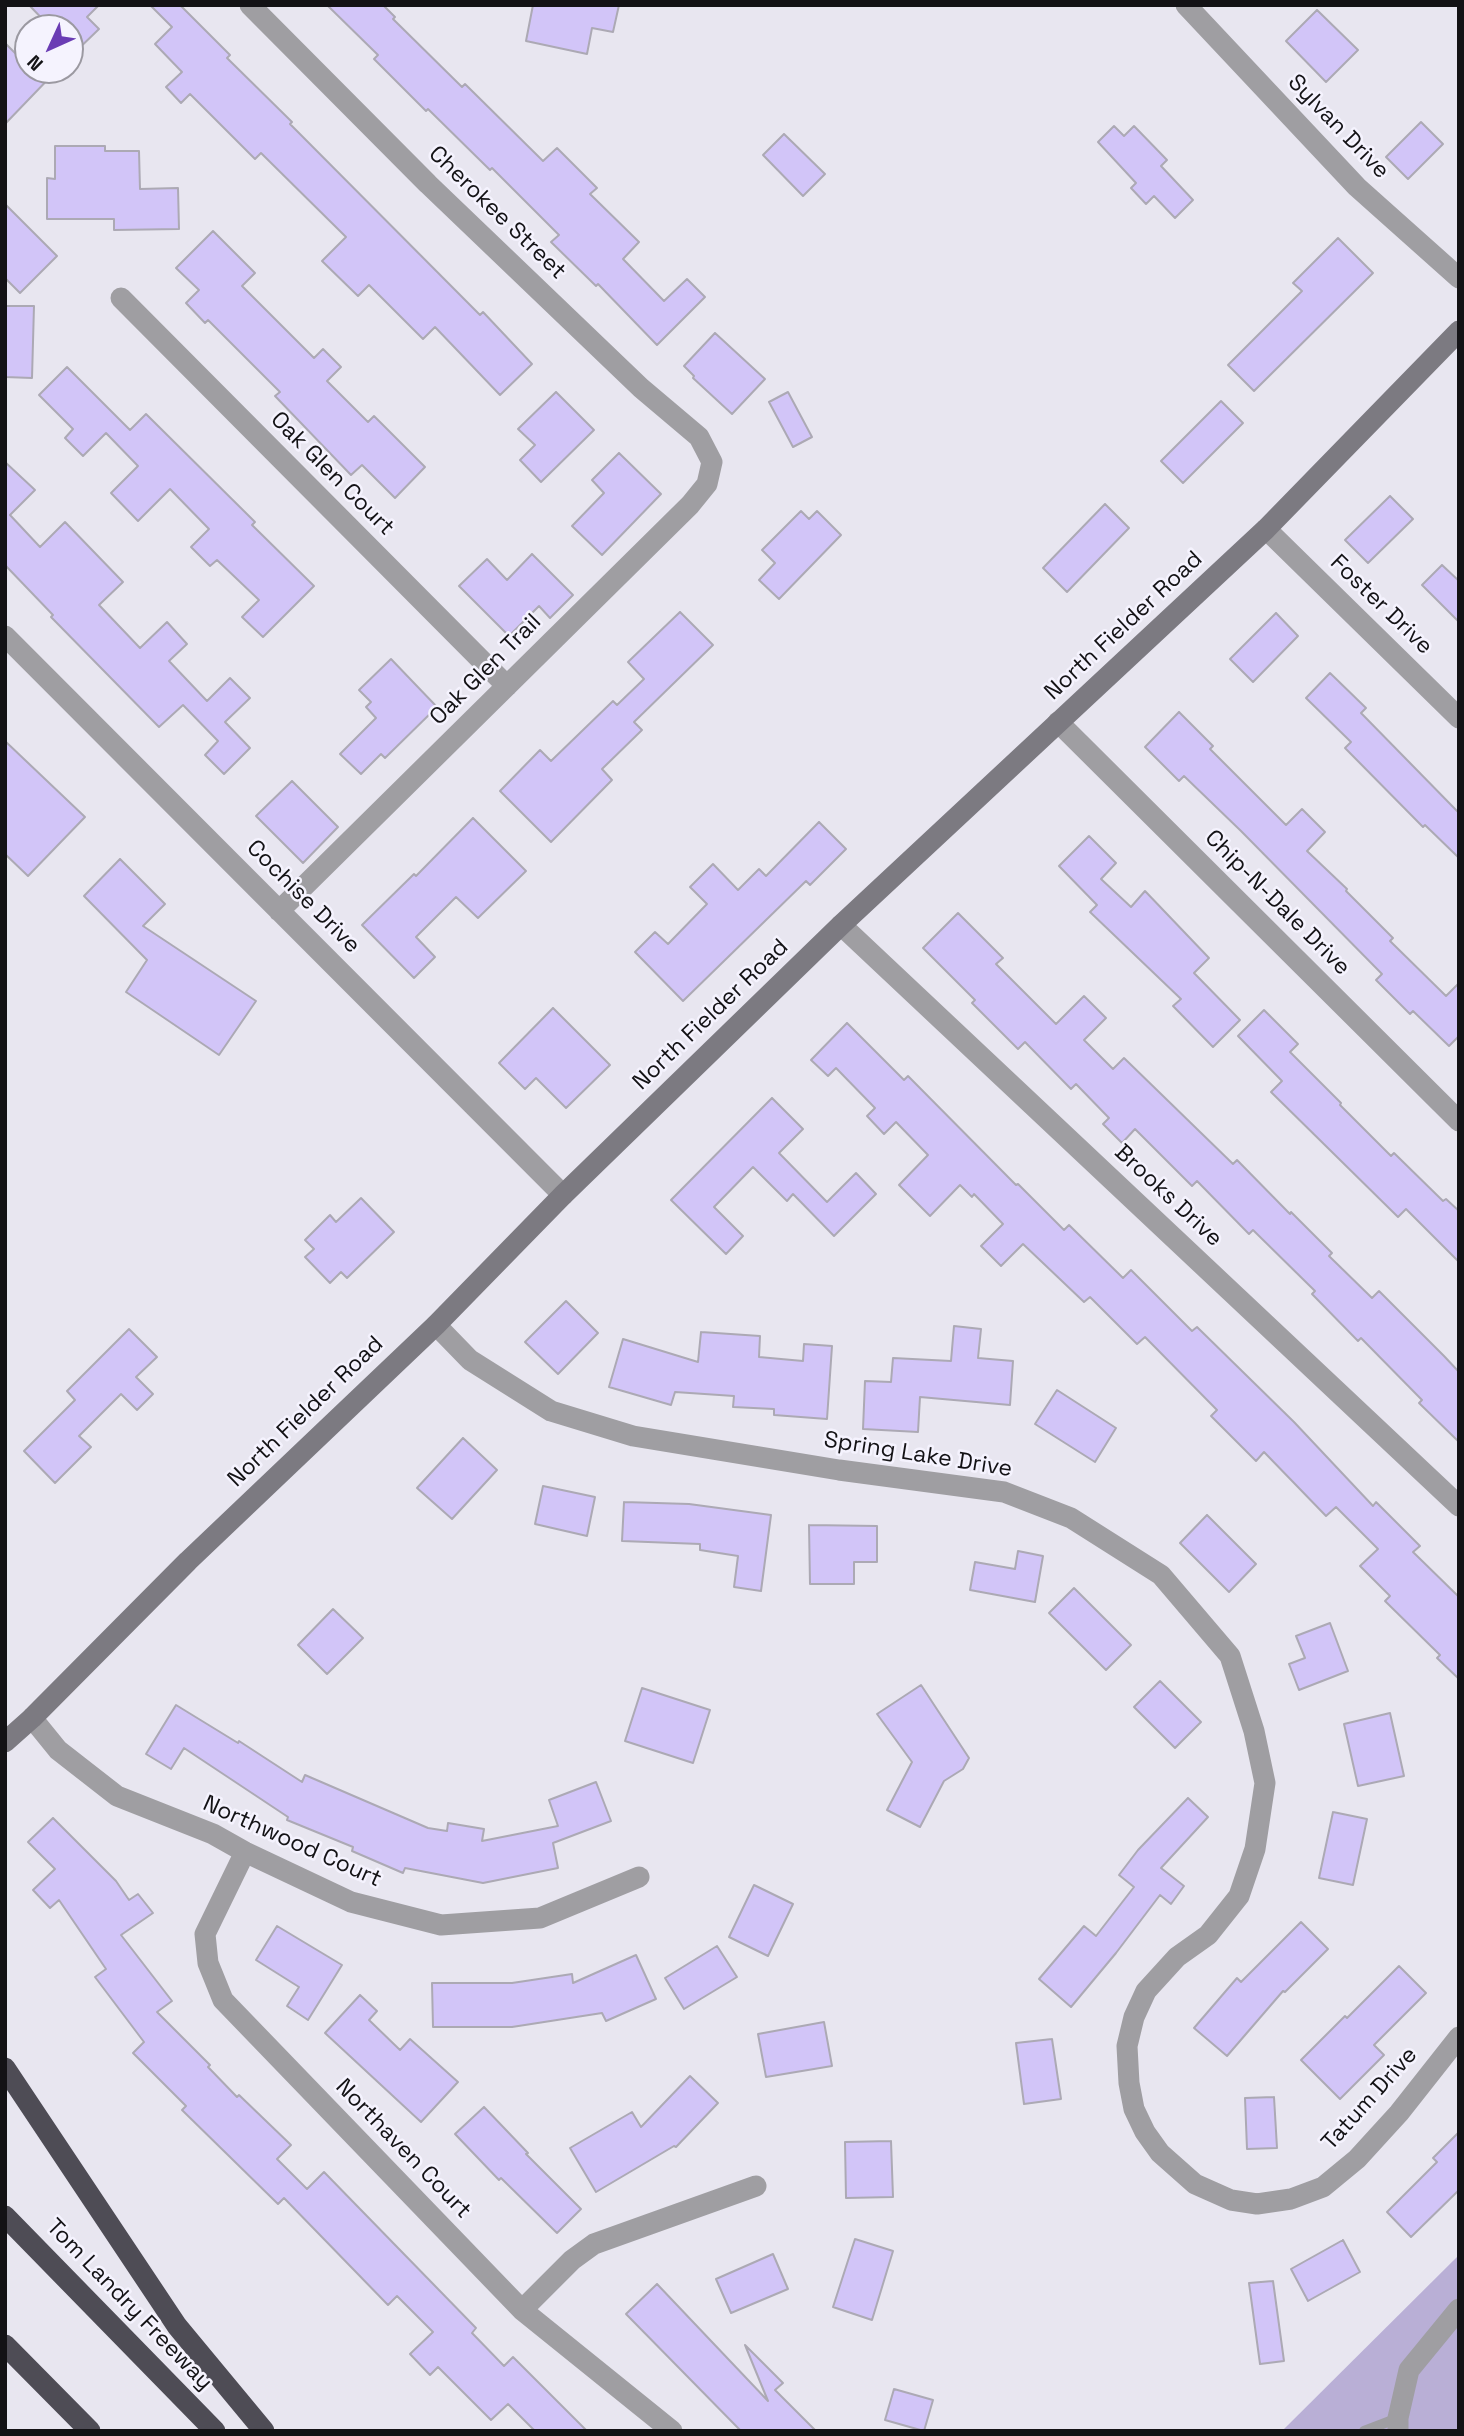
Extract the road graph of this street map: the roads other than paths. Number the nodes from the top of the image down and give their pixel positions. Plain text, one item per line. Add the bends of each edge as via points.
1 (250, 5) edge
2 (1186, 5) edge
3 (1459, 278) edge
4 (121, 298) dead end
5 (1459, 331) edge
6 (710, 456) joint
7 (1266, 529) junction
8 (5, 636) edge
9 (508, 686) junction
10 (1459, 718) edge
11 (1058, 722) junction
12 (279, 911) junction
13 (841, 925) junction
14 (1459, 1121) edge
15 (563, 1195) junction
16 (436, 1325) junction
17 (1459, 1506) edge
18 (32, 1718) junction
19 (5, 1742) edge
20 (245, 1852) junction
21 (639, 1877) dead end
22 (1459, 2037) edge
23 (5, 2068) edge
24 (1195, 2184) joint
25 (756, 2186) dead end
26 (5, 2216) edge
27 (1459, 2309) edge
28 (522, 2310) junction
29 (5, 2345) edge
30 (1398, 2424) edge
31 (90, 2431) edge
32 (215, 2431) edge
33 (264, 2431) edge
34 (673, 2431) edge
35 (1364, 2431) edge

1 - 6 street, Cherokee Street via 447,202 641,388 699,437
2 - 3 street, Sylvan Drive via 1357,187
4 - 9 street, Oak Glen Court
5 - 7 main road, North Fielder Road
6 - 9 street, Oak Glen Trail via 708,484 691,505
7 - 10 street, Foster Drive
7 - 11 main road, North Fielder Road
8 - 12 street, Cochise Drive
9 - 12 street, Oak Glen Trail
11 - 13 main road, North Fielder Road
11 - 14 street, Chip-N-Dale Drive
12 - 15 street, Cochise Drive
13 - 15 main road, North Fielder Road
13 - 17 street, Brooks Drive
15 - 16 main road, North Fielder Road
16 - 18 main road, North Fielder Road via 188,1560
16 - 24 street, Spring Lake Drive via 470,1360 551,1411 633,1436 1004,1492 1071,1518 1161,1575 1230,1656 1265,1783 1255,1849 1239,1896 1208,1935 1177,1957 1146,1990 1127,2046 1134,2109 1145,2132 1160,2153
18 - 19 main road, North Fielder Road
18 - 20 street, Northwood Court via 58,1750 117,1796 213,1833
20 - 21 street, Northwood Court via 351,1902 441,1925 540,1918
20 - 28 street, Northaven Court via 205,1934 208,1963 223,2000
22 - 24 street, Tatum Drive via 1399,2113 1357,2159 1323,2187 1291,2199 1257,2204 1231,2200
23 - 33 highway via 177,2326
25 - 28 street via 594,2245 572,2260
26 - 32 highway, Tom Landry Freeway
27 - 30 street via 1409,2370
28 - 34 street, Northaven Court
29 - 31 highway
30 - 35 lane

